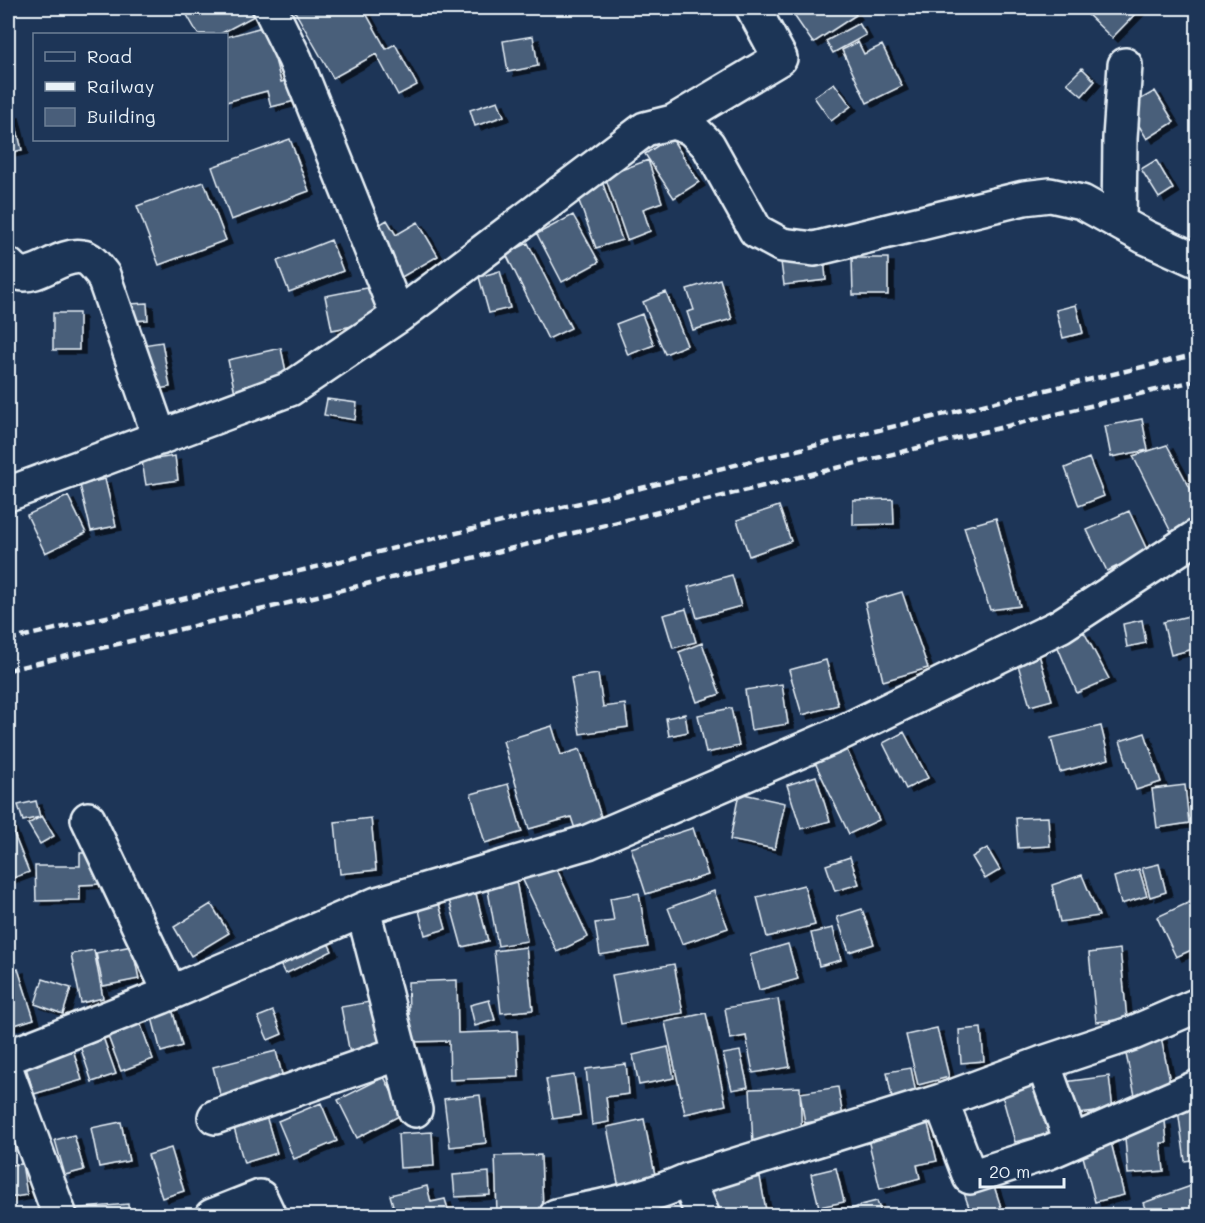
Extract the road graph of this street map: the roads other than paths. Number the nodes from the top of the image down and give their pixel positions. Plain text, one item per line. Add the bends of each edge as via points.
1 (270, 8) edge
2 (753, 8) edge
3 (1125, 65) dead end
4 (673, 122) junction
5 (1119, 222) junction
6 (1197, 261) edge
7 (8, 265) edge
8 (398, 316) junction
9 (160, 438) junction
10 (8, 494) edge
11 (1197, 536) edge
12 (88, 819) dead end
13 (363, 910) junction
14 (171, 992) junction
15 (1197, 1005) edge
16 (400, 1053) junction
17 (8, 1057) edge
18 (1043, 1063) junction
19 (8, 1075) edge
20 (1197, 1086) edge
21 (941, 1101) junction
22 (415, 1110) dead end
23 (215, 1117) dead end
24 (1071, 1141) junction
25 (688, 1180) junction
26 (60, 1215) edge
27 (213, 1215) edge
28 (269, 1215) edge
29 (556, 1215) edge
30 (703, 1215) edge

1 - 8 street via 295,59
2 - 4 street via 780,58
3 - 5 street
4 - 5 street via 691,128 708,145 756,231 782,245 814,249 1050,195 1082,202
4 - 8 street via 645,129
5 - 6 street
7 - 9 street via 18,273 29,274 63,259 82,257 93,263 103,275
8 - 9 street via 290,388
9 - 10 street
11 - 13 street via 1060,626 835,736 588,842
12 - 14 street
13 - 14 street
13 - 16 street
14 - 17 street
15 - 18 street via 1133,1033
16 - 22 street
16 - 23 street
18 - 21 street
18 - 24 street
19 - 26 street
20 - 24 street
21 - 24 street via 970,1178
21 - 25 street
25 - 29 street via 636,1198
25 - 30 street
27 - 28 street via 260,1197

